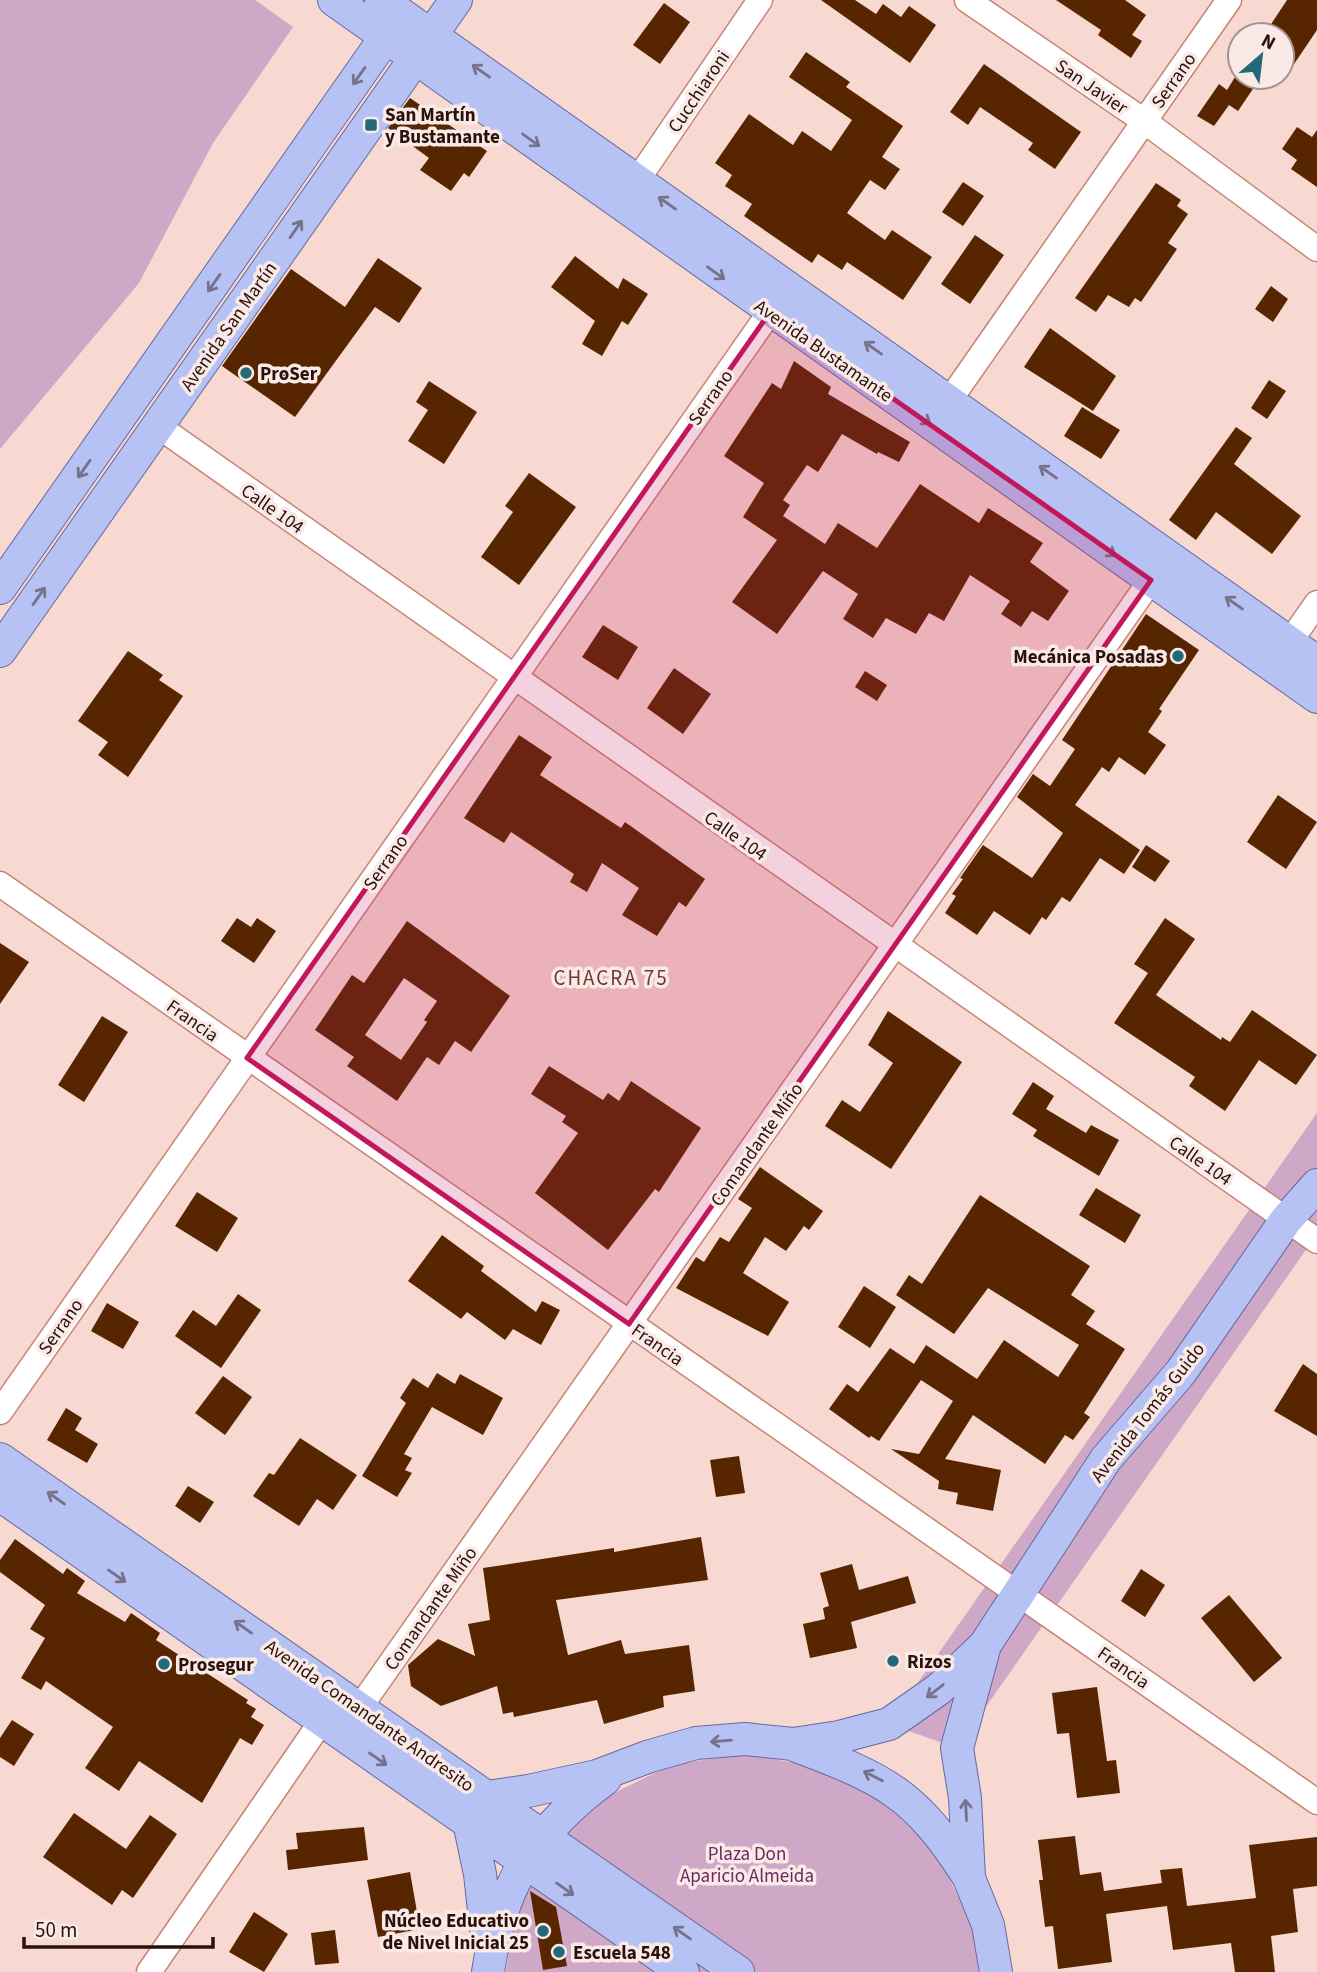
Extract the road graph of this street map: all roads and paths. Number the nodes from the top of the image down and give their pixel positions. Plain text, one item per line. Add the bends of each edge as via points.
1 (334, 0) edge
2 (456, 0) edge
3 (760, 0) edge
4 (967, 0) edge
5 (1229, 0) edge
6 (395, 13) edge
7 (423, 46) junction
8 (1144, 121) junction
9 (636, 182) junction
10 (1317, 249) edge
11 (770, 312) junction
12 (949, 401) junction
13 (158, 426) junction
14 (1151, 580) junction
15 (0, 588) edge
16 (1317, 603) edge
17 (1289, 643) junction
18 (0, 652) edge
19 (1317, 662) edge
20 (513, 678) junction
21 (1317, 697) edge
22 (0, 884) edge
23 (895, 946) junction
24 (247, 1058) junction
25 (1317, 1185) edge
26 (1286, 1220) junction
27 (1317, 1241) edge
28 (629, 1324) junction
29 (0, 1412) edge
30 (0, 1459) edge
31 (0, 1495) edge
32 (1017, 1594) junction
33 (985, 1645) junction
34 (360, 1707) junction
35 (323, 1719) junction
36 (793, 1744) junction
37 (650, 1756) junction
38 (487, 1797) junction
39 (1317, 1802) edge
40 (469, 1822) junction
41 (542, 1835) junction
42 (524, 1861) junction
43 (969, 1878) junction
44 (149, 1972) edge
45 (488, 1972) edge
46 (683, 1972) edge
47 (738, 1972) edge
48 (996, 1972) edge

1 - 6 main road, Avenida Bustamante
2 - 7 main road, Avenida San Martín
3 - 9 street, Cucchiaroni
4 - 8 street, San Javier
5 - 8 street, Serrano
6 - 7 main road, Avenida Bustamante
6 -> 15 main road, Avenida San Martín
9 -> 7 main road, Avenida Bustamante
7 -> 11 main road, Avenida Bustamante
13 -> 7 main road, Avenida San Martín
8 - 10 street, San Javier
8 - 12 street, Serrano
12 -> 9 main road, Avenida Bustamante
11 -> 14 main road, Avenida Bustamante
11 - 20 street, Serrano
17 -> 12 main road, Avenida Bustamante
18 -> 13 main road, Avenida San Martín
13 - 20 street, Calle 104
14 - 21 main road, Avenida Bustamante
14 - 23 street, Comandante Miño
16 - 17 street
17 - 19 main road, Avenida Bustamante
20 - 23 street, Calle 104
20 - 24 street, Serrano
22 - 24 street, Francia
23 - 26 street, Calle 104
23 - 28 street, Comandante Miño
24 - 28 street, Francia
24 - 29 street, Serrano
25 - 26 main road, Avenida Tomás Guido
26 - 27 street, Calle 104
26 - 32 main road, Avenida Tomás Guido via 1181,1372 1106,1459
28 - 32 street, Francia
28 - 34 street, Comandante Miño
34 -> 30 main road, Avenida Comandante Andresito
31 -> 35 main road, Avenida Comandante Andresito
32 - 33 main road, Avenida Tomás Guido
32 - 39 street, Francia
33 -> 36 main road, Avenida Tomás Guido via 939,1689 889,1724
43 -> 33 main road, Avenida Tomás Guido via 957,1748
34 - 38 main road, Avenida Comandante Andresito
35 -> 40 main road, Avenida Comandante Andresito
35 - 44 street
36 -> 37 main road, Avenida Tomás Guido via 745,1739 696,1743
43 -> 36 main road, Avenida Tomás Guido via 943,1837 911,1803 869,1774
37 - 38 main road, Avenida Tomás Guido via 597,1776
37 - 41 main road, Avenida Tomás Guido via 590,1789
38 - 41 main road, Avenida Comandante Andresito
40 - 42 main road, Avenida Comandante Andresito
40 - 45 main road, Avenida Tomás Guido via 486,1924
41 - 42 main road, Avenida Tomás Guido
47 -> 41 main road, Avenida Comandante Andresito
42 - 45 main road, Avenida Tomás Guido via 502,1910
42 -> 46 main road, Avenida Comandante Andresito
43 - 48 main road, Avenida Tomás Guido via 988,1925

